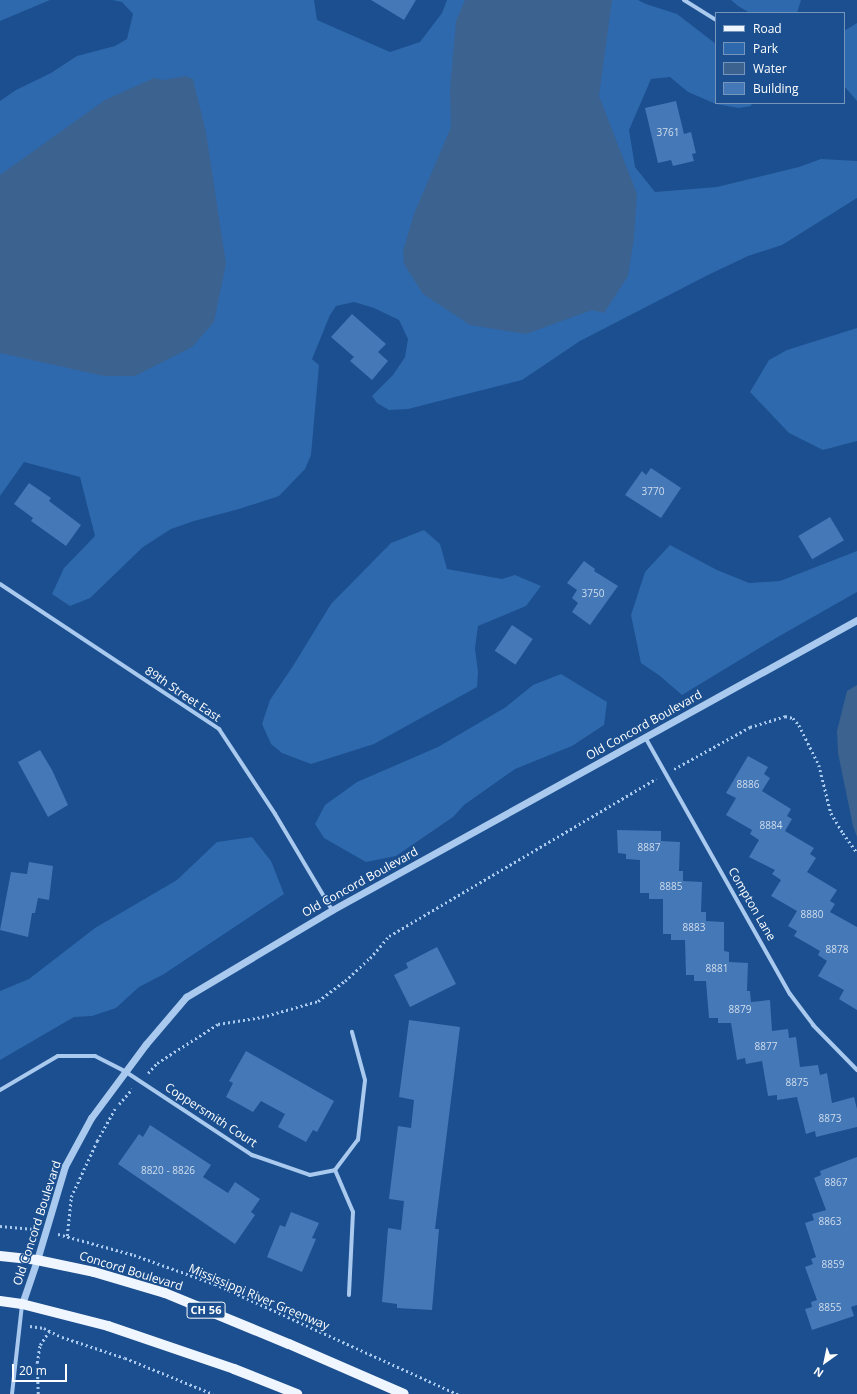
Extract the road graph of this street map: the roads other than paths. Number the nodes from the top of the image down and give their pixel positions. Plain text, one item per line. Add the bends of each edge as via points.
1 (684, 0) edge
2 (715, 19) edge
3 (0, 584) edge
4 (857, 620) edge
5 (645, 737) junction
6 (332, 910) junction
7 (352, 1032) dead end
8 (857, 1070) edge
9 (126, 1072) junction
10 (0, 1090) edge
11 (335, 1170) junction
12 (0, 1256) edge
13 (37, 1260) junction
14 (349, 1295) dead end
15 (0, 1301) edge
16 (22, 1304) junction
17 (12, 1394) edge
18 (297, 1394) edge
19 (404, 1394) edge

1 - 2 street
3 - 6 street, 89th Street East via 219,729 275,814
4 - 5 street, Old Concord Boulevard
5 - 6 street, Old Concord Boulevard
5 - 8 street, Compton Lane via 790,994 813,1025
6 - 9 street, Old Concord Boulevard via 186,997
7 - 11 street via 365,1080 358,1140
9 - 10 street, Coppersmith Court via 94,1056 58,1056
9 - 11 street, Coppersmith Court via 252,1155 310,1175
9 - 13 street, Old Concord Boulevard via 91,1118 65,1166
11 - 14 street via 353,1212
12 - 13 main road, Concord Boulevard / CH 56
13 - 16 street, Old Concord Boulevard
13 - 19 main road, Concord Boulevard / CH 56 via 94,1272 165,1293
15 - 16 main road
16 - 17 street
16 - 18 main road via 108,1326 234,1369

